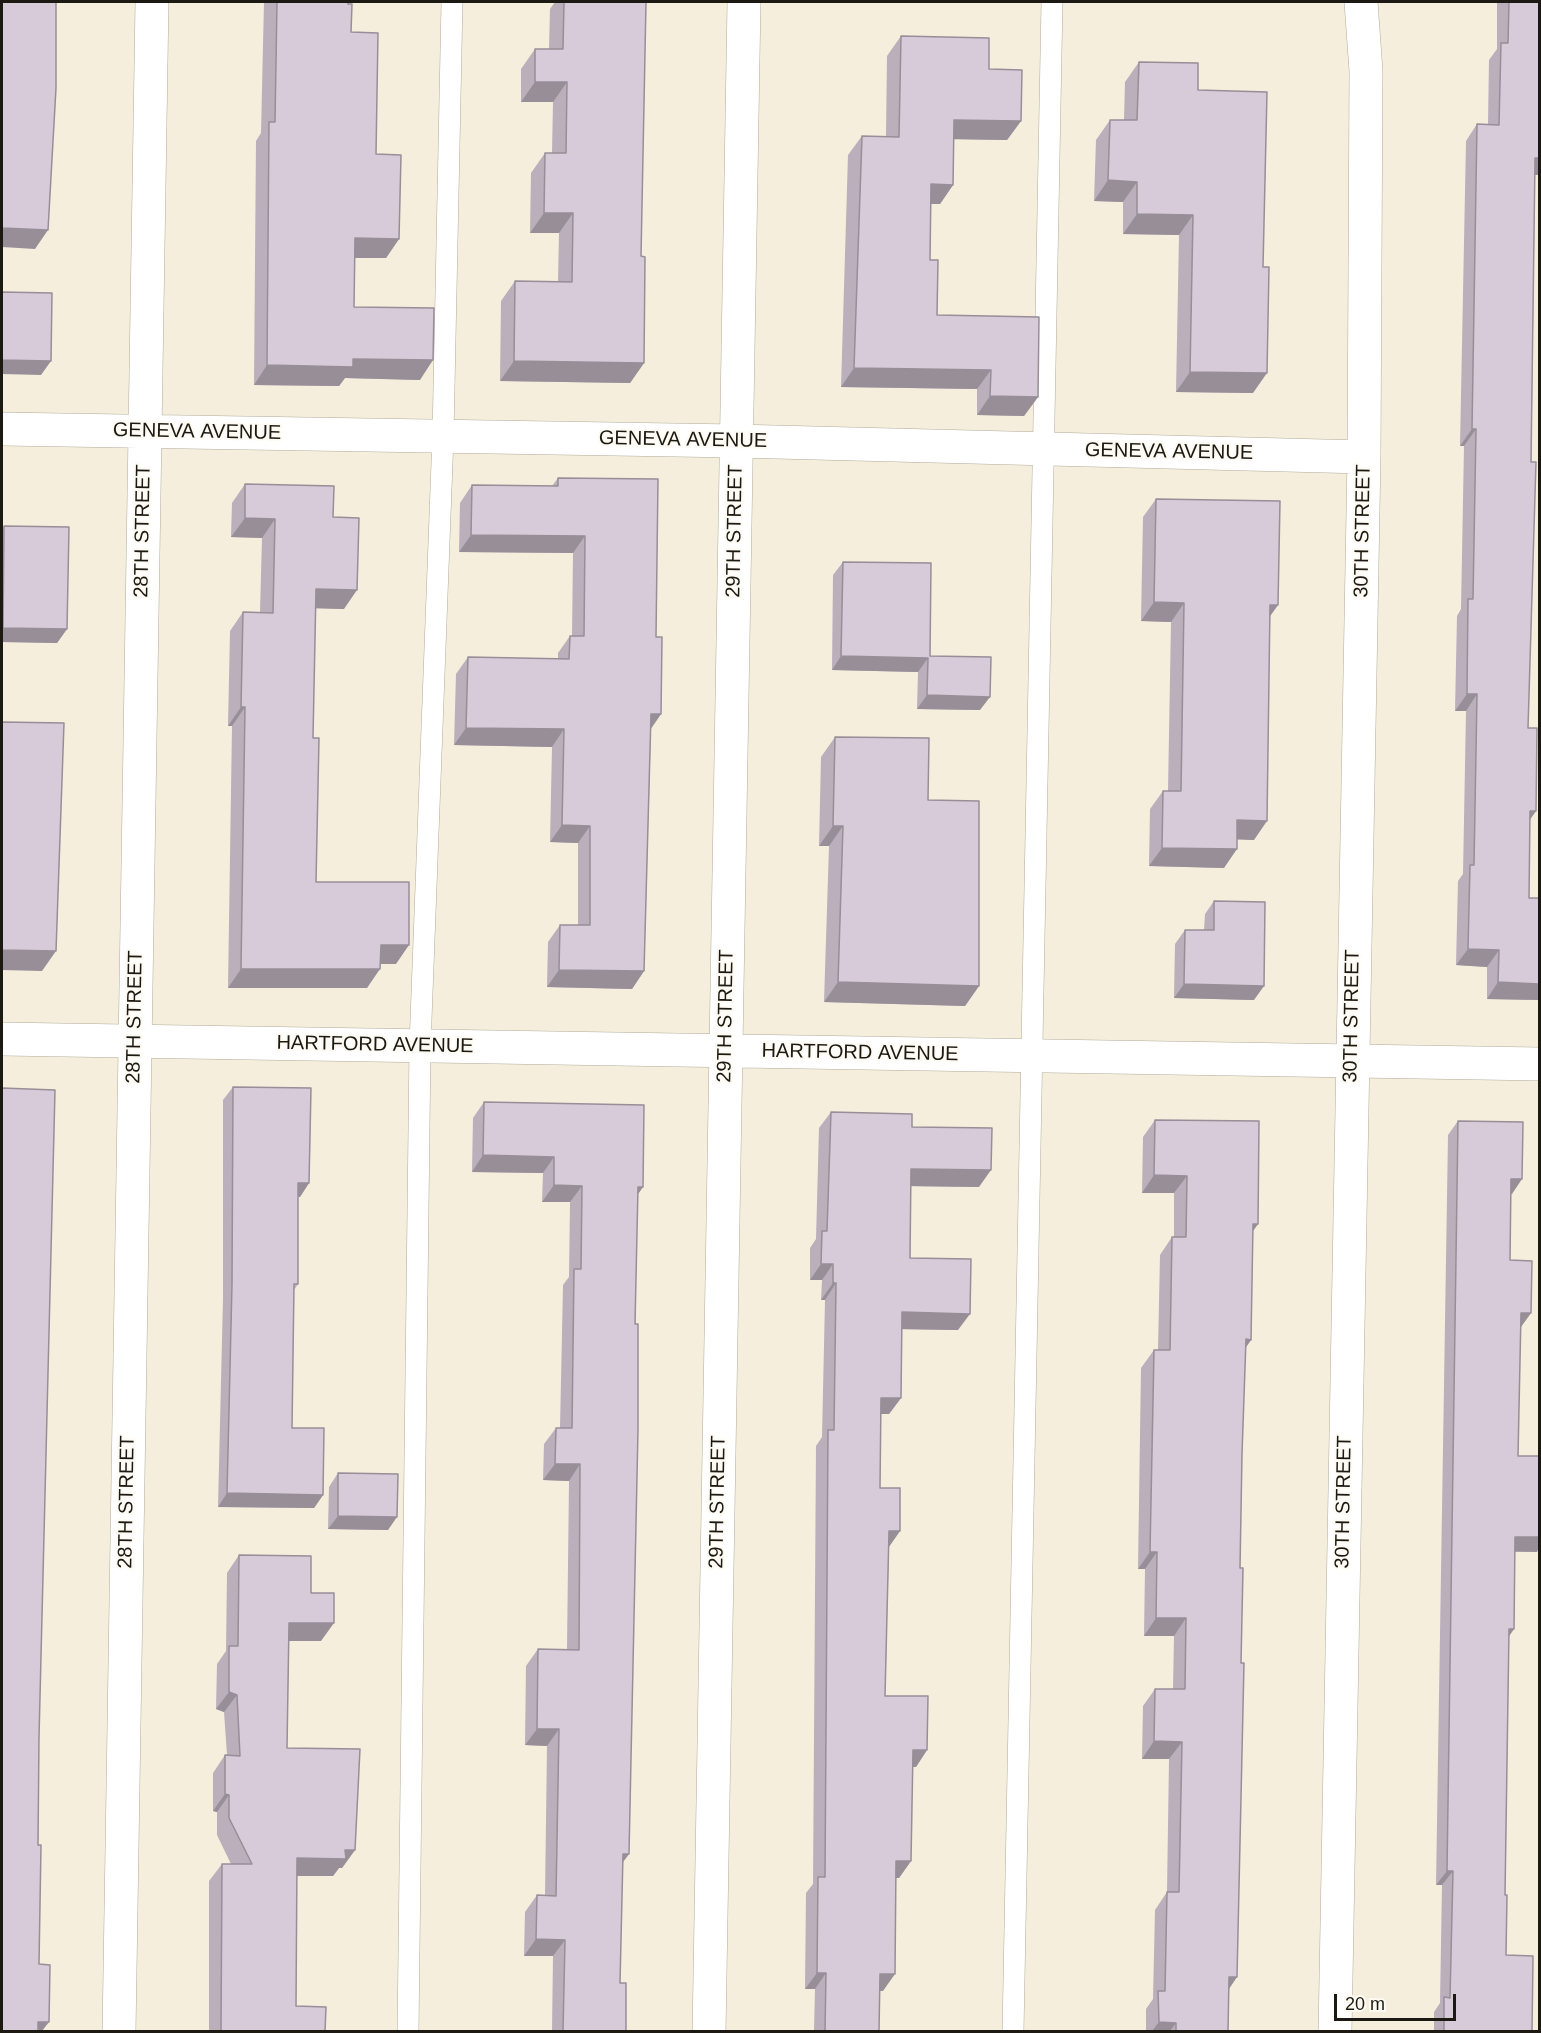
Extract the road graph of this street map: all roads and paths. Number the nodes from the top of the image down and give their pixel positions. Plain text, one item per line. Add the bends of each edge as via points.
1 (152, 2) edge
2 (453, 2) edge
3 (744, 2) edge
4 (1052, 2) edge
5 (1361, 2) edge
6 (2, 429) edge
7 (145, 431) junction
8 (443, 436) junction
9 (736, 441) junction
10 (1045, 449) junction
11 (1364, 457) junction
12 (2, 1039) edge
13 (135, 1041) junction
14 (420, 1046) junction
15 (726, 1051) junction
16 (1034, 1056) junction
17 (1351, 1061) junction
18 (1539, 1064) edge
19 (119, 2031) edge
20 (408, 2031) edge
21 (709, 2031) edge
22 (1013, 2031) edge
23 (1335, 2031) edge

1 - 7 street, 28TH STREET
2 - 8 lane
3 - 9 street, 29TH STREET
4 - 10 lane
5 - 11 street, 30TH STREET via 1366,71
6 - 7 street, GENEVA AVENUE
7 - 8 street, GENEVA AVENUE
7 - 13 street, 28TH STREET
8 - 9 street, GENEVA AVENUE
8 - 14 lane
9 - 10 street, GENEVA AVENUE
9 - 15 street, 29TH STREET
10 - 11 street, GENEVA AVENUE
10 - 16 lane
11 - 17 street, 30TH STREET
12 - 13 street, HARTFORD AVENUE
13 - 14 street, HARTFORD AVENUE
13 - 19 street, 28TH STREET
14 - 15 street, HARTFORD AVENUE
14 - 20 lane
15 - 16 street, HARTFORD AVENUE
15 - 21 street, 29TH STREET
16 - 17 street, HARTFORD AVENUE
16 - 22 lane
17 - 18 street, HARTFORD AVENUE
17 - 23 street, 30TH STREET

